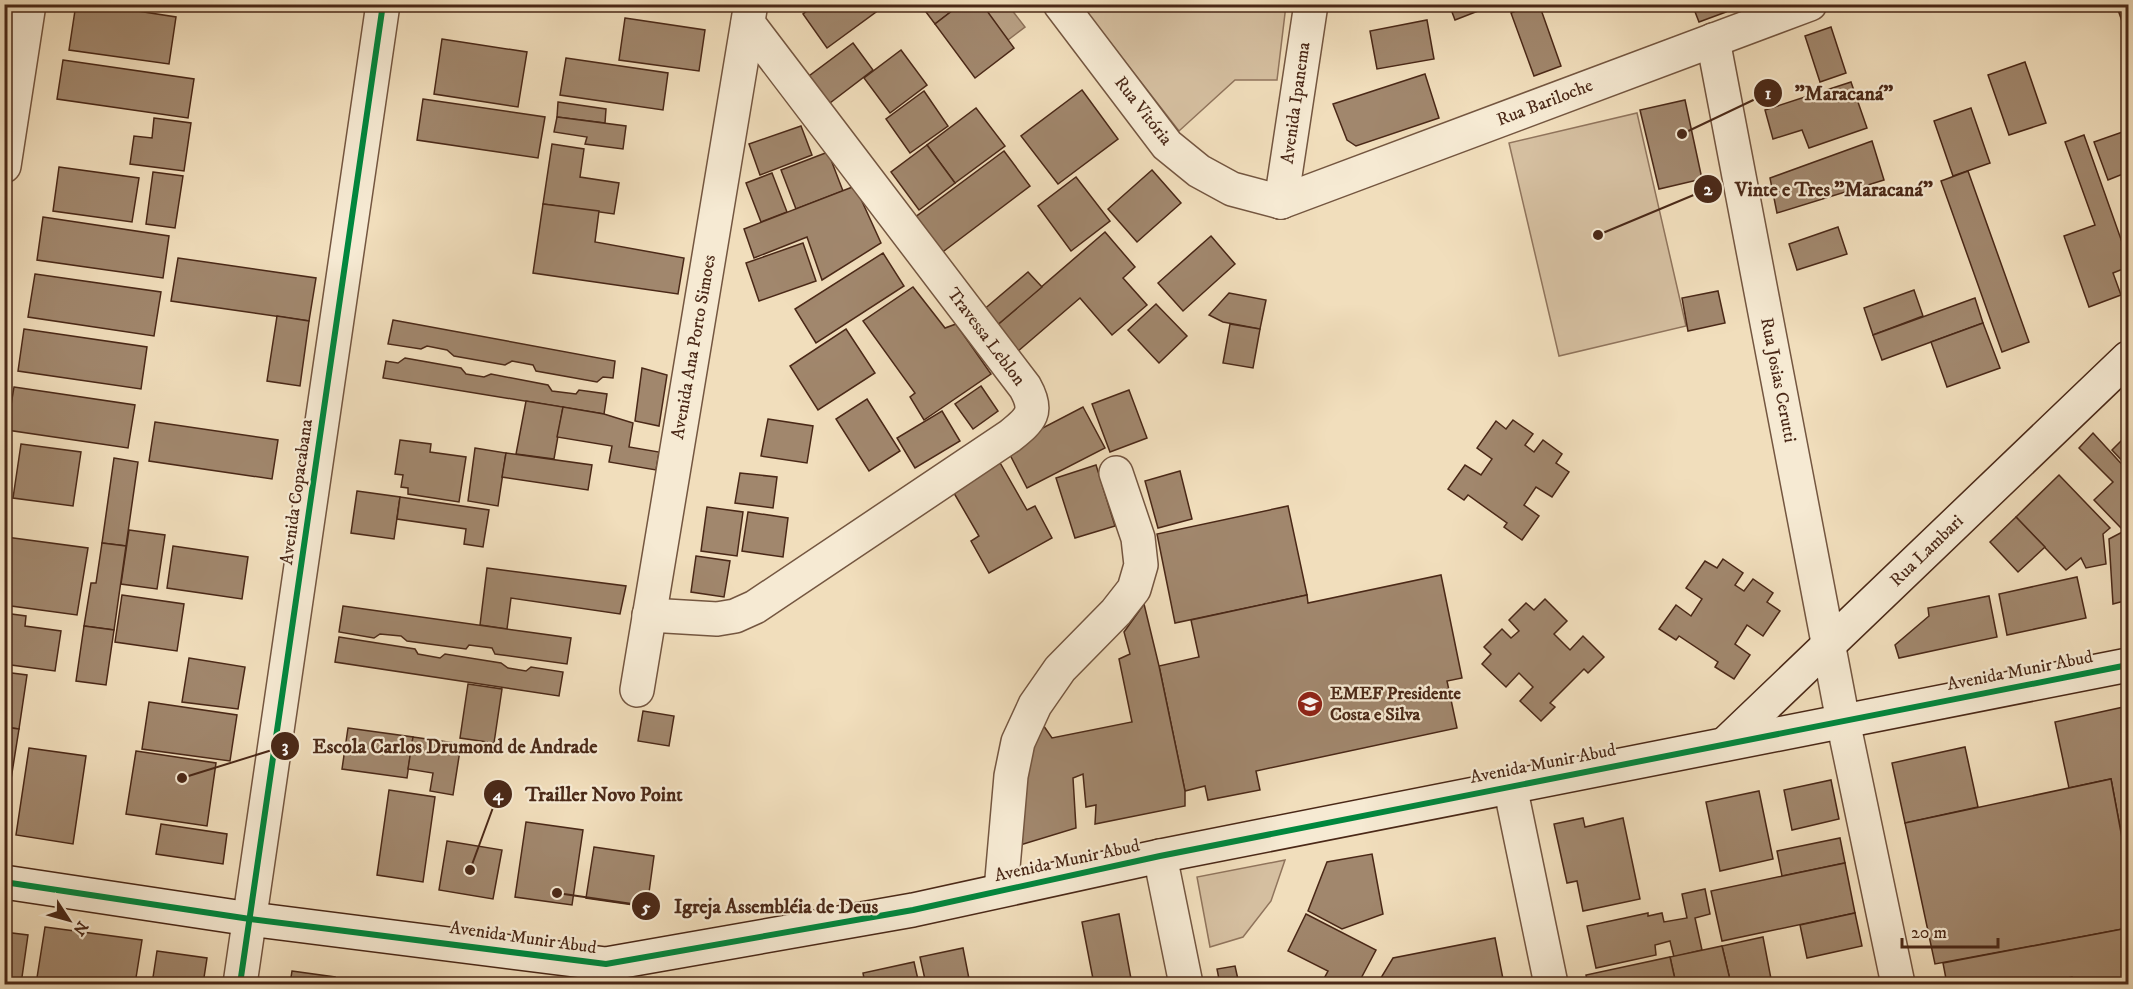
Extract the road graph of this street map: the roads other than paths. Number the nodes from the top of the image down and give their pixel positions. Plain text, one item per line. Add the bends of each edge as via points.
1 (29, 4) edge
2 (383, 4) edge
3 (1060, 4) edge
4 (1311, 4) edge
5 (1810, 4) edge
6 (749, 14) edge
7 (1713, 40) junction
8 (4, 166) edge
9 (1281, 202) junction
10 (2128, 358) edge
11 (1116, 473) dead end
12 (649, 615) junction
13 (1828, 645) junction
14 (2128, 665) edge
15 (637, 690) dead end
16 (1843, 720) junction
17 (1725, 744) junction
18 (1510, 786) junction
19 (1160, 856) junction
20 (4, 882) edge
21 (1001, 890) junction
22 (250, 919) junction
23 (604, 974) edge
24 (240, 984) edge
25 (1186, 984) edge
26 (1551, 984) edge
27 (1898, 984) edge

1 - 8 street
2 - 22 street, Avenida Copacabana
3 - 9 street, Rua Vitória via 1167,145 1199,171 1232,189
4 - 9 street, Avenida Ipanema
5 - 7 street, Rua Bariloche
6 - 12 street, Avenida Ana Porto Simoes
6 - 12 street, Travessa Leblon via 1024,387 1033,411 1010,436 755,607 717,619
7 - 9 street, Rua Bariloche
7 - 13 street, Rua Josias Cerutti
10 - 13 street, Rua Lambari
11 - 21 street via 1137,538 1141,565 1134,589 1060,669 1035,705 1018,742 1011,776
12 - 15 street, Avenida Ana Porto Simoes
13 - 16 street, Rua Josias Cerutti
13 - 17 street, Rua Lambari
14 - 16 street, Avenida Munir Abud
16 - 17 street, Avenida Munir Abud
16 - 27 street, Rua Josias Cerutti
17 - 18 street, Avenida Munir Abud
18 - 19 street, Avenida Munir Abud
18 - 26 street
19 - 21 street, Avenida Munir Abud
19 - 25 street
20 - 22 street, Avenida Munir Abud
21 - 23 street, Avenida Munir Abud
22 - 23 street, Avenida Munir Abud
22 - 24 street, Avenida Copacabana

